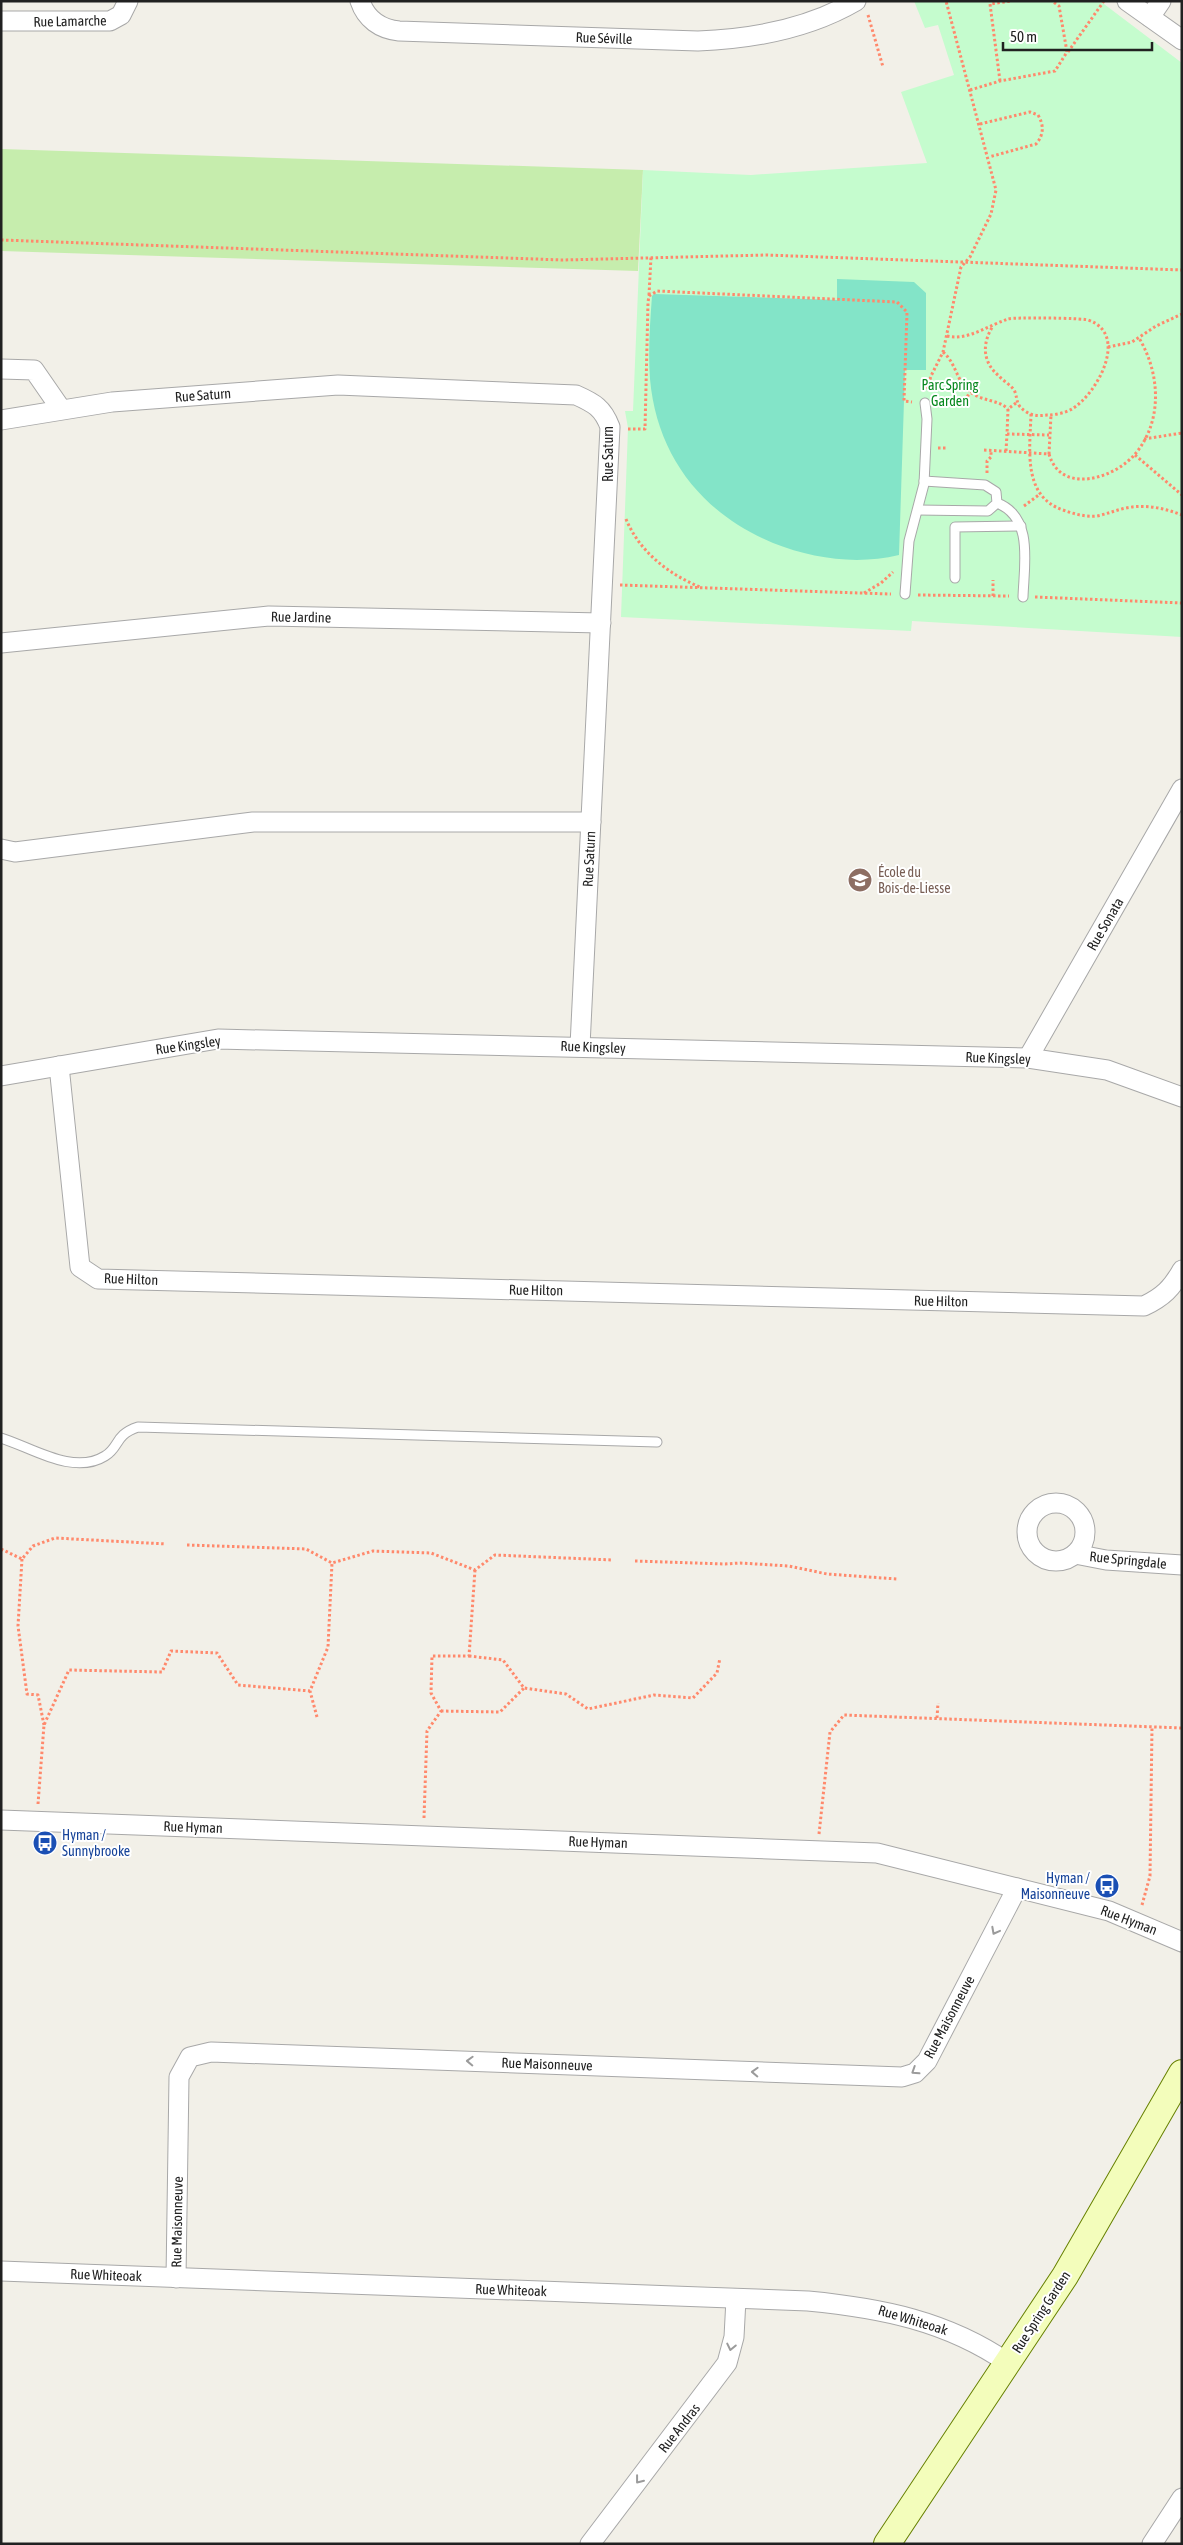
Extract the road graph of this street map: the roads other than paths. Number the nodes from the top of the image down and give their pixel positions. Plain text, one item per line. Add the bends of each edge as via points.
1 (128, 1) edge
2 (360, 1) edge
3 (1127, 1) edge
4 (1161, 1) edge
5 (862, 8) edge
6 (1150, 18) junction
7 (1, 21) edge
8 (1182, 40) edge
9 (1, 369) edge
10 (925, 403) road end
11 (61, 409) junction
12 (1, 420) edge
13 (924, 481) junction
14 (997, 503) junction
15 (918, 510) junction
16 (1021, 526) junction
17 (955, 578) dead end
18 (906, 594) road end
19 (1023, 596) road end
20 (601, 622) junction
21 (1, 643) edge
22 (1182, 789) edge
23 (591, 822) junction
24 (1, 849) edge
25 (580, 1046) junction
26 (1028, 1058) junction
27 (59, 1066) junction
28 (1, 1076) edge
29 (1182, 1097) edge
30 (1182, 1270) edge
31 (1, 1438) edge
32 (658, 1442) dead end
33 (1075, 1554) dead end
34 (1182, 1565) edge
35 (1, 1820) edge
36 (1018, 1888) junction
37 (1182, 1942) edge
38 (1182, 2073) edge
39 (1, 2271) edge
40 (176, 2278) junction
41 (736, 2299) junction
42 (1008, 2363) junction
43 (1179, 2508) edge
44 (590, 2544) edge
45 (887, 2544) edge
46 (1152, 2544) edge

1 - 7 street, Rue Lamarche via 121,15 110,21
2 - 5 street, Rue Séville via 371,19 394,31 698,41 778,31
3 - 6 street
4 - 6 street
6 - 8 street
9 - 11 street via 34,370
10 - 13 lane
11 - 12 street, Rue Saturn
11 - 20 street, Rue Saturn via 112,402 338,385 576,395 596,404 605,413 610,427
13 - 14 lane via 985,485 996,492
13 - 15 lane
14 - 15 lane via 988,511
14 - 16 lane via 1010,509
15 - 18 lane via 909,541
16 - 17 lane via 955,527
16 - 19 lane via 1024,536
20 - 21 street, Rue Jardine via 269,616
20 - 23 street, Rue Saturn
22 - 26 street, Rue Sonata
23 - 24 street via 253,822 16,852
23 - 25 street, Rue Saturn
25 - 26 street, Rue Kingsley
25 - 27 street, Rue Kingsley via 218,1039
26 - 29 street, Rue Kingsley via 1107,1070
27 - 28 street, Rue Kingsley
27 - 30 street, Rue Hilton via 80,1267 98,1279 1144,1306 1161,1298
31 - 32 lane via 72,1462 87,1462 105,1456 125,1432 138,1427
33 - 34 street, Rue Springdale via 1106,1560
35 - 36 street, Rue Hyman via 877,1852
36 - 37 street, Rue Hyman via 1109,1911
36 -> 40 street, Rue Maisonneuve via 927,2061 915,2073 902,2077 211,2052 190,2058 179,2077
38 - 42 street, Rue Spring Garden via 1083,2246
39 - 40 street, Rue Whiteoak
40 - 41 street, Rue Whiteoak
41 - 42 street, Rue Whiteoak via 808,2301 890,2311 963,2336
41 -> 44 street, Rue Andras via 734,2338 727,2363
42 - 45 street, Rue Spring Garden
43 - 46 street

